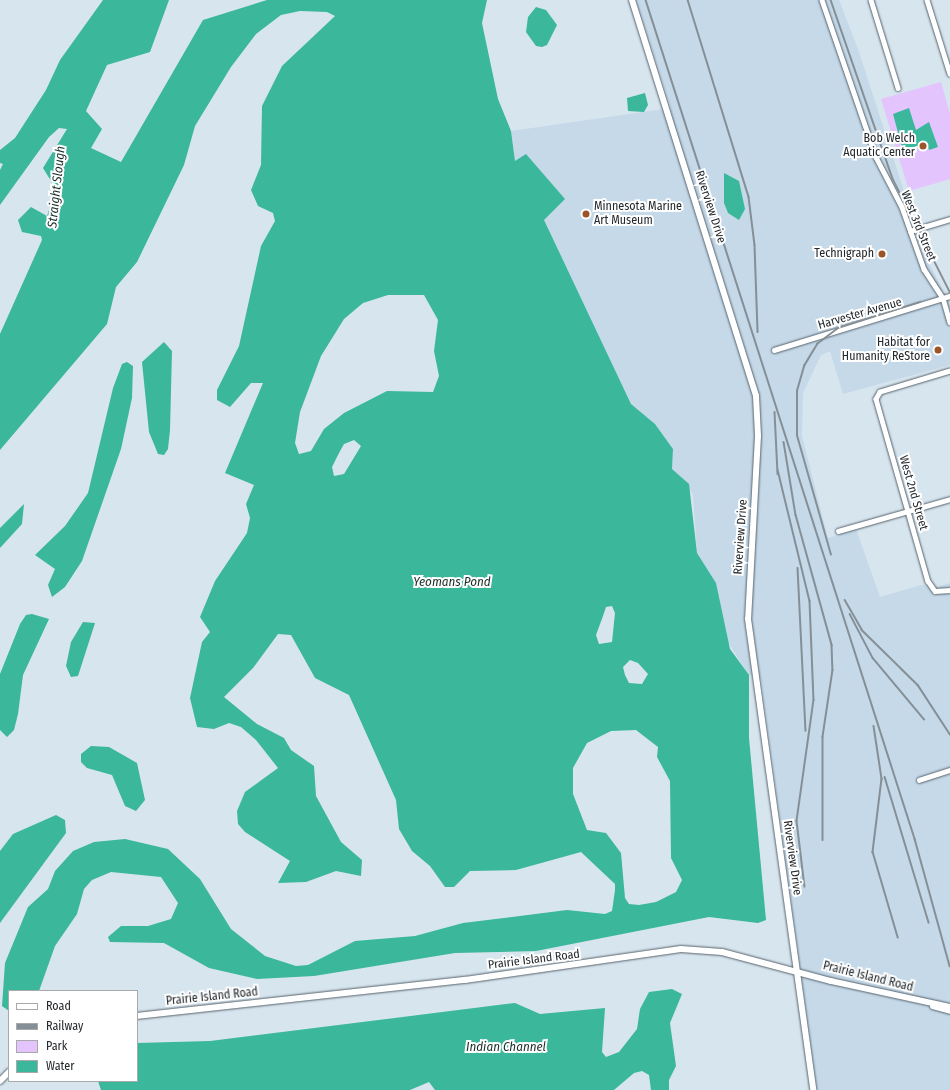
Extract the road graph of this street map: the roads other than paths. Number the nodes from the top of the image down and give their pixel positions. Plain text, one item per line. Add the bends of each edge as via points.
1 (632, 0) edge
2 (822, 0) edge
3 (871, 0) edge
4 (927, 0) edge
5 (950, 52) edge
6 (944, 54) junction
7 (950, 74) edge
8 (898, 88) dead end
9 (950, 219) edge
10 (910, 230) junction
11 (950, 296) edge
12 (942, 298) junction
13 (950, 322) edge
14 (774, 350) dead end
15 (950, 371) edge
16 (950, 500) edge
17 (908, 512) junction
18 (838, 531) dead end
19 (950, 590) edge
20 (950, 770) edge
21 (920, 780) dead end
22 (796, 970) junction
23 (928, 1003) junction
24 (950, 1006) edge
25 (950, 1011) edge
26 (138, 1016) edge
27 (8, 1073) edge
28 (0, 1081) edge
29 (813, 1090) edge

1 - 22 street, Riverview Drive via 756,396 758,443 748,619
2 - 10 street, West 3rd Street via 876,157
3 - 8 street
4 - 6 street
5 - 6 street
6 - 7 street
9 - 10 street
10 - 12 street, West 3rd Street via 924,269
11 - 12 street, Harvester Avenue
12 - 13 street, West 3rd Street
12 - 14 street, Harvester Avenue
15 - 17 street, West 2nd Street via 880,392 876,399
16 - 17 street
17 - 18 street
17 - 19 street, West 2nd Street via 931,587 942,593
20 - 21 street
22 - 23 street, Prairie Island Road
22 - 26 street, Prairie Island Road via 722,952 682,950 465,980
22 - 29 street, Riverview Drive
23 - 24 street, Prairie Island Road
23 - 25 street, Prairie Island Road
27 - 28 street

